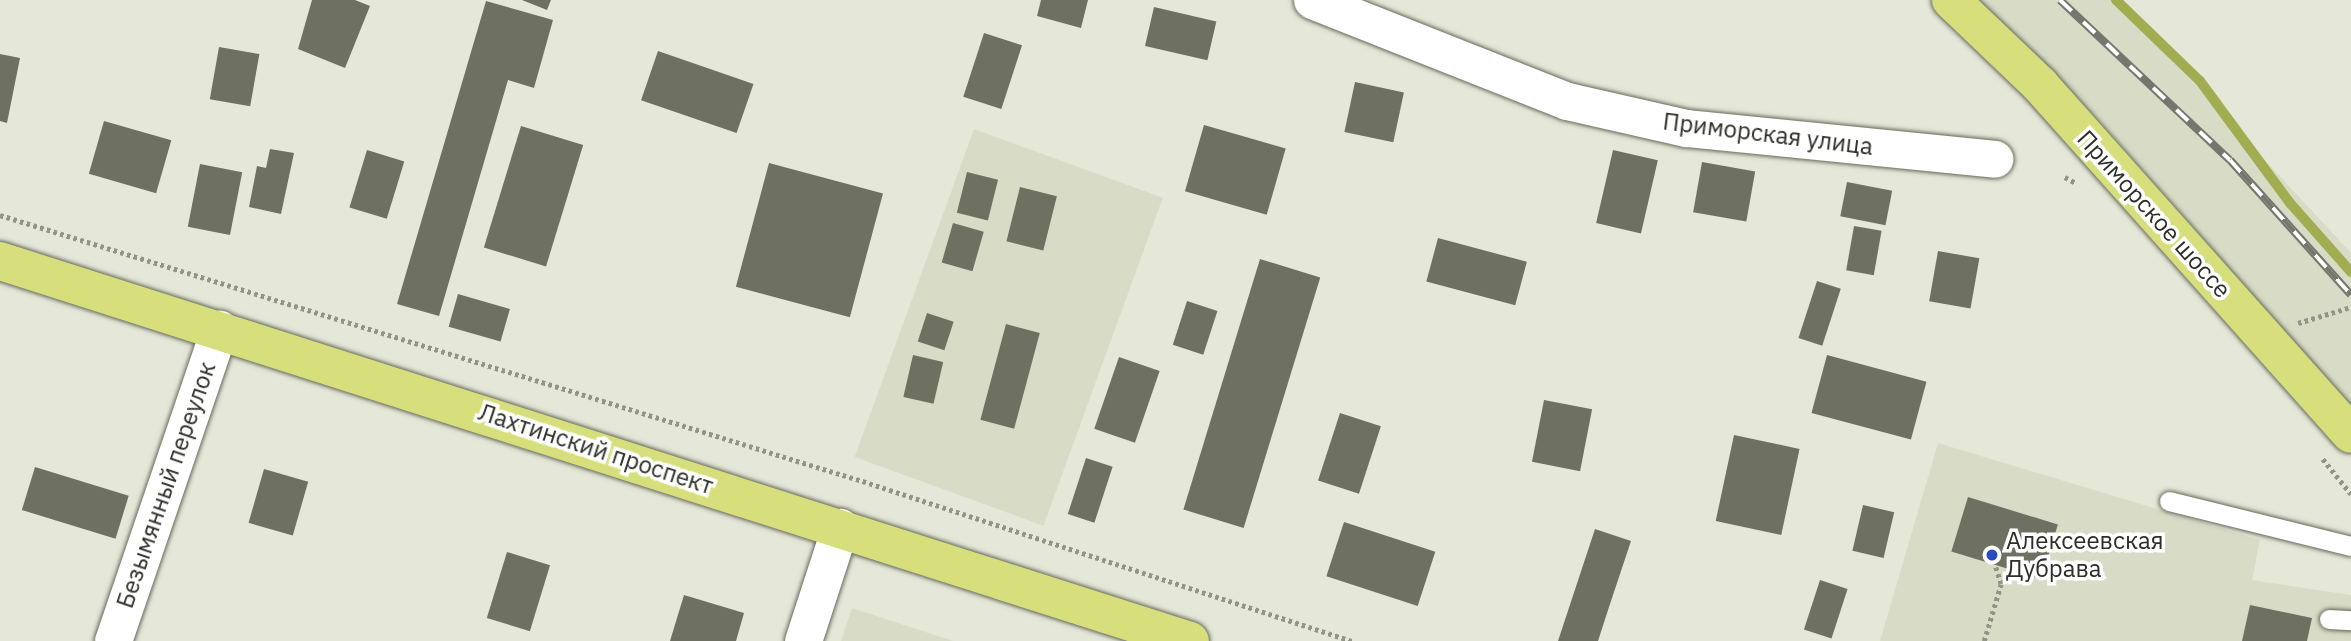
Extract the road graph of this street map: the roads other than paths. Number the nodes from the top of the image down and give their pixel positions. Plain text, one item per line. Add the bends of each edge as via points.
1 (1312, 0) edge
2 (1951, 0) edge
3 (1994, 159) dead end
4 (0, 261) edge
5 (219, 329) junction
6 (2351, 434) edge
7 (2169, 501) dead end
8 (840, 527) junction
9 (2351, 546) edge
10 (2329, 620) dead end
11 (2351, 620) edge
12 (113, 641) edge
13 (803, 641) edge
14 (1190, 641) edge

1 - 3 street, Приморская улица via 1580,104 1686,128
2 - 6 main road, Приморское шоссе via 2040,85
4 - 5 main road, Лахтинский проспект
5 - 8 main road, Лахтинский проспект
5 - 12 street, Безымянный переулок
7 - 9 lane
8 - 13 street
8 - 14 main road, Лахтинский проспект
10 - 11 lane

